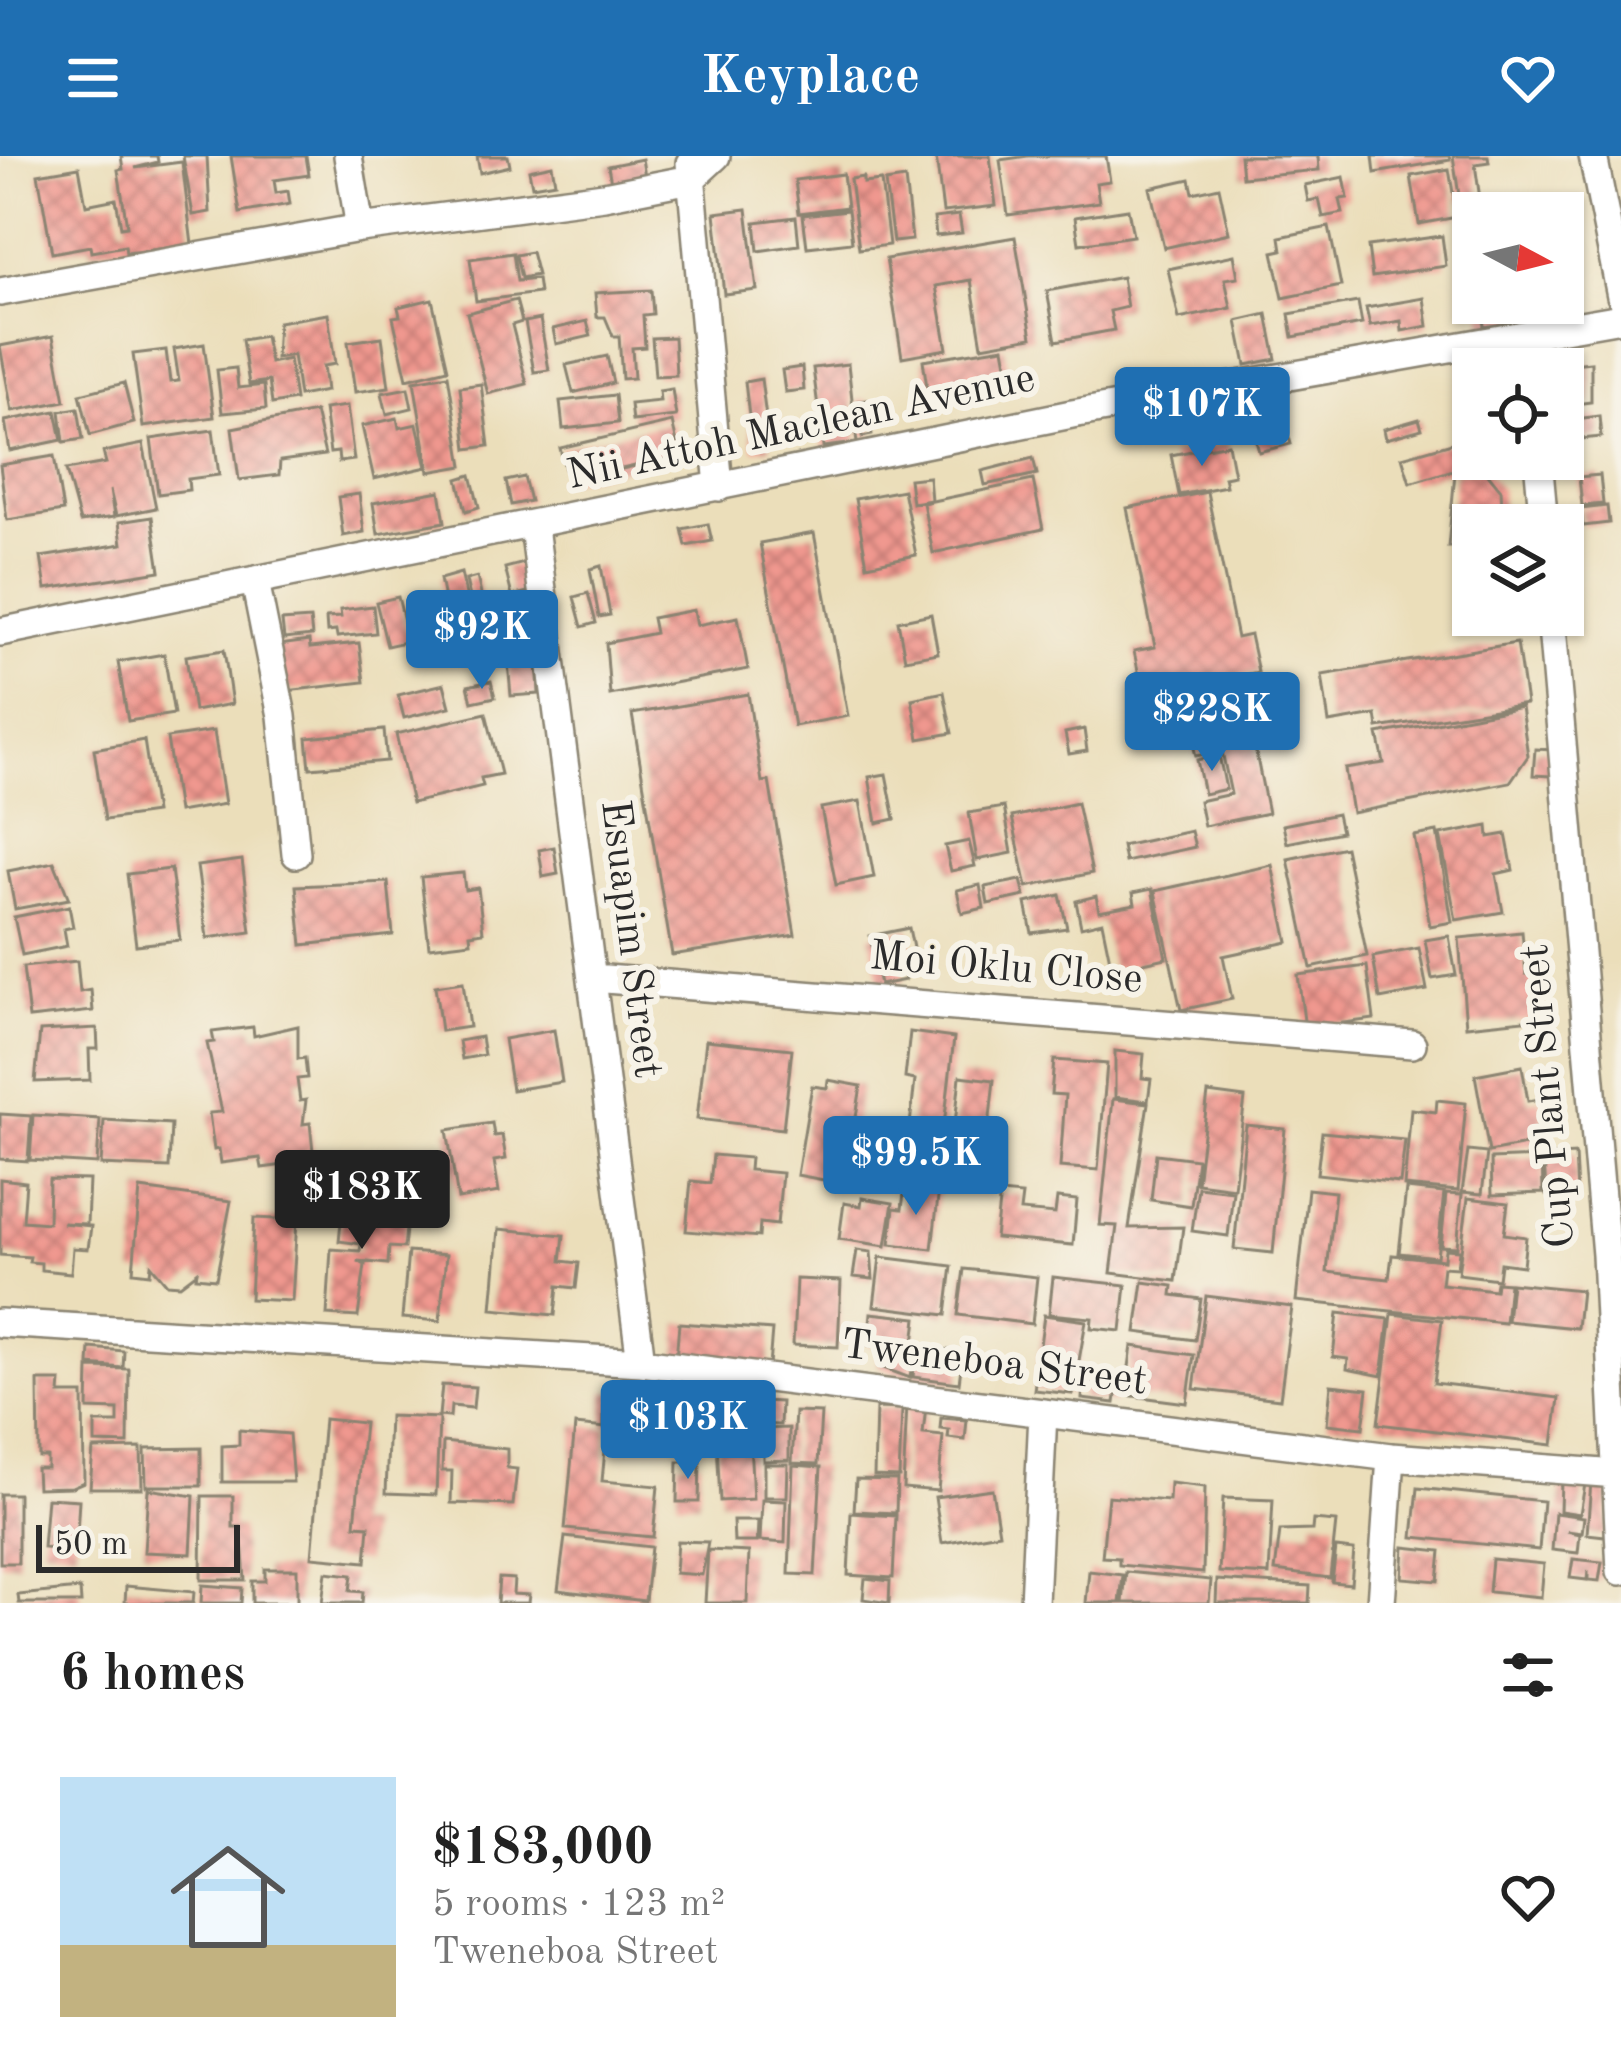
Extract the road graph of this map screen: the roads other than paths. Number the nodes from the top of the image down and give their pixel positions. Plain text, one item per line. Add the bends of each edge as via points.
1 (348, 156) edge
2 (716, 156) edge
3 (1593, 156) edge
4 (690, 167) edge
5 (360, 228) junction
6 (0, 292) edge
7 (1621, 296) edge
8 (1621, 318) edge
9 (1528, 334) junction
10 (1529, 348) edge
11 (719, 487) junction
12 (534, 526) junction
13 (255, 580) junction
14 (0, 632) edge
15 (1553, 636) edge
16 (296, 854) dead end
17 (593, 978) junction
18 (1412, 1044) dead end
19 (0, 1323) edge
20 (641, 1362) junction
21 (1043, 1413) junction
22 (1390, 1457) junction
23 (1619, 1463) edge
24 (1621, 1570) edge
25 (1034, 1603) edge
26 (1381, 1603) edge

1 - 5 street
2 - 4 street
3 - 7 street
4 - 5 street via 604,196
4 - 11 street
5 - 6 street
8 - 9 street, Nii Attoh Maclean Avenue
9 - 10 street
9 - 11 street, Nii Attoh Maclean Avenue via 1072,414
11 - 12 street, Nii Attoh Maclean Avenue
12 - 13 street, Nii Attoh Maclean Avenue
12 - 17 street, Esuapim Street
13 - 14 street, Nii Attoh Maclean Avenue
13 - 16 street via 282,716
15 - 23 street, Cup Plant Street
17 - 18 street, Moi Oklu Close
17 - 20 street, Esuapim Street
19 - 20 street, Tweneboa Street
20 - 21 street, Tweneboa Street
21 - 22 street, Tweneboa Street
21 - 25 street
22 - 23 street, Tweneboa Street
22 - 26 street
23 - 24 street, Cup Plant Street

